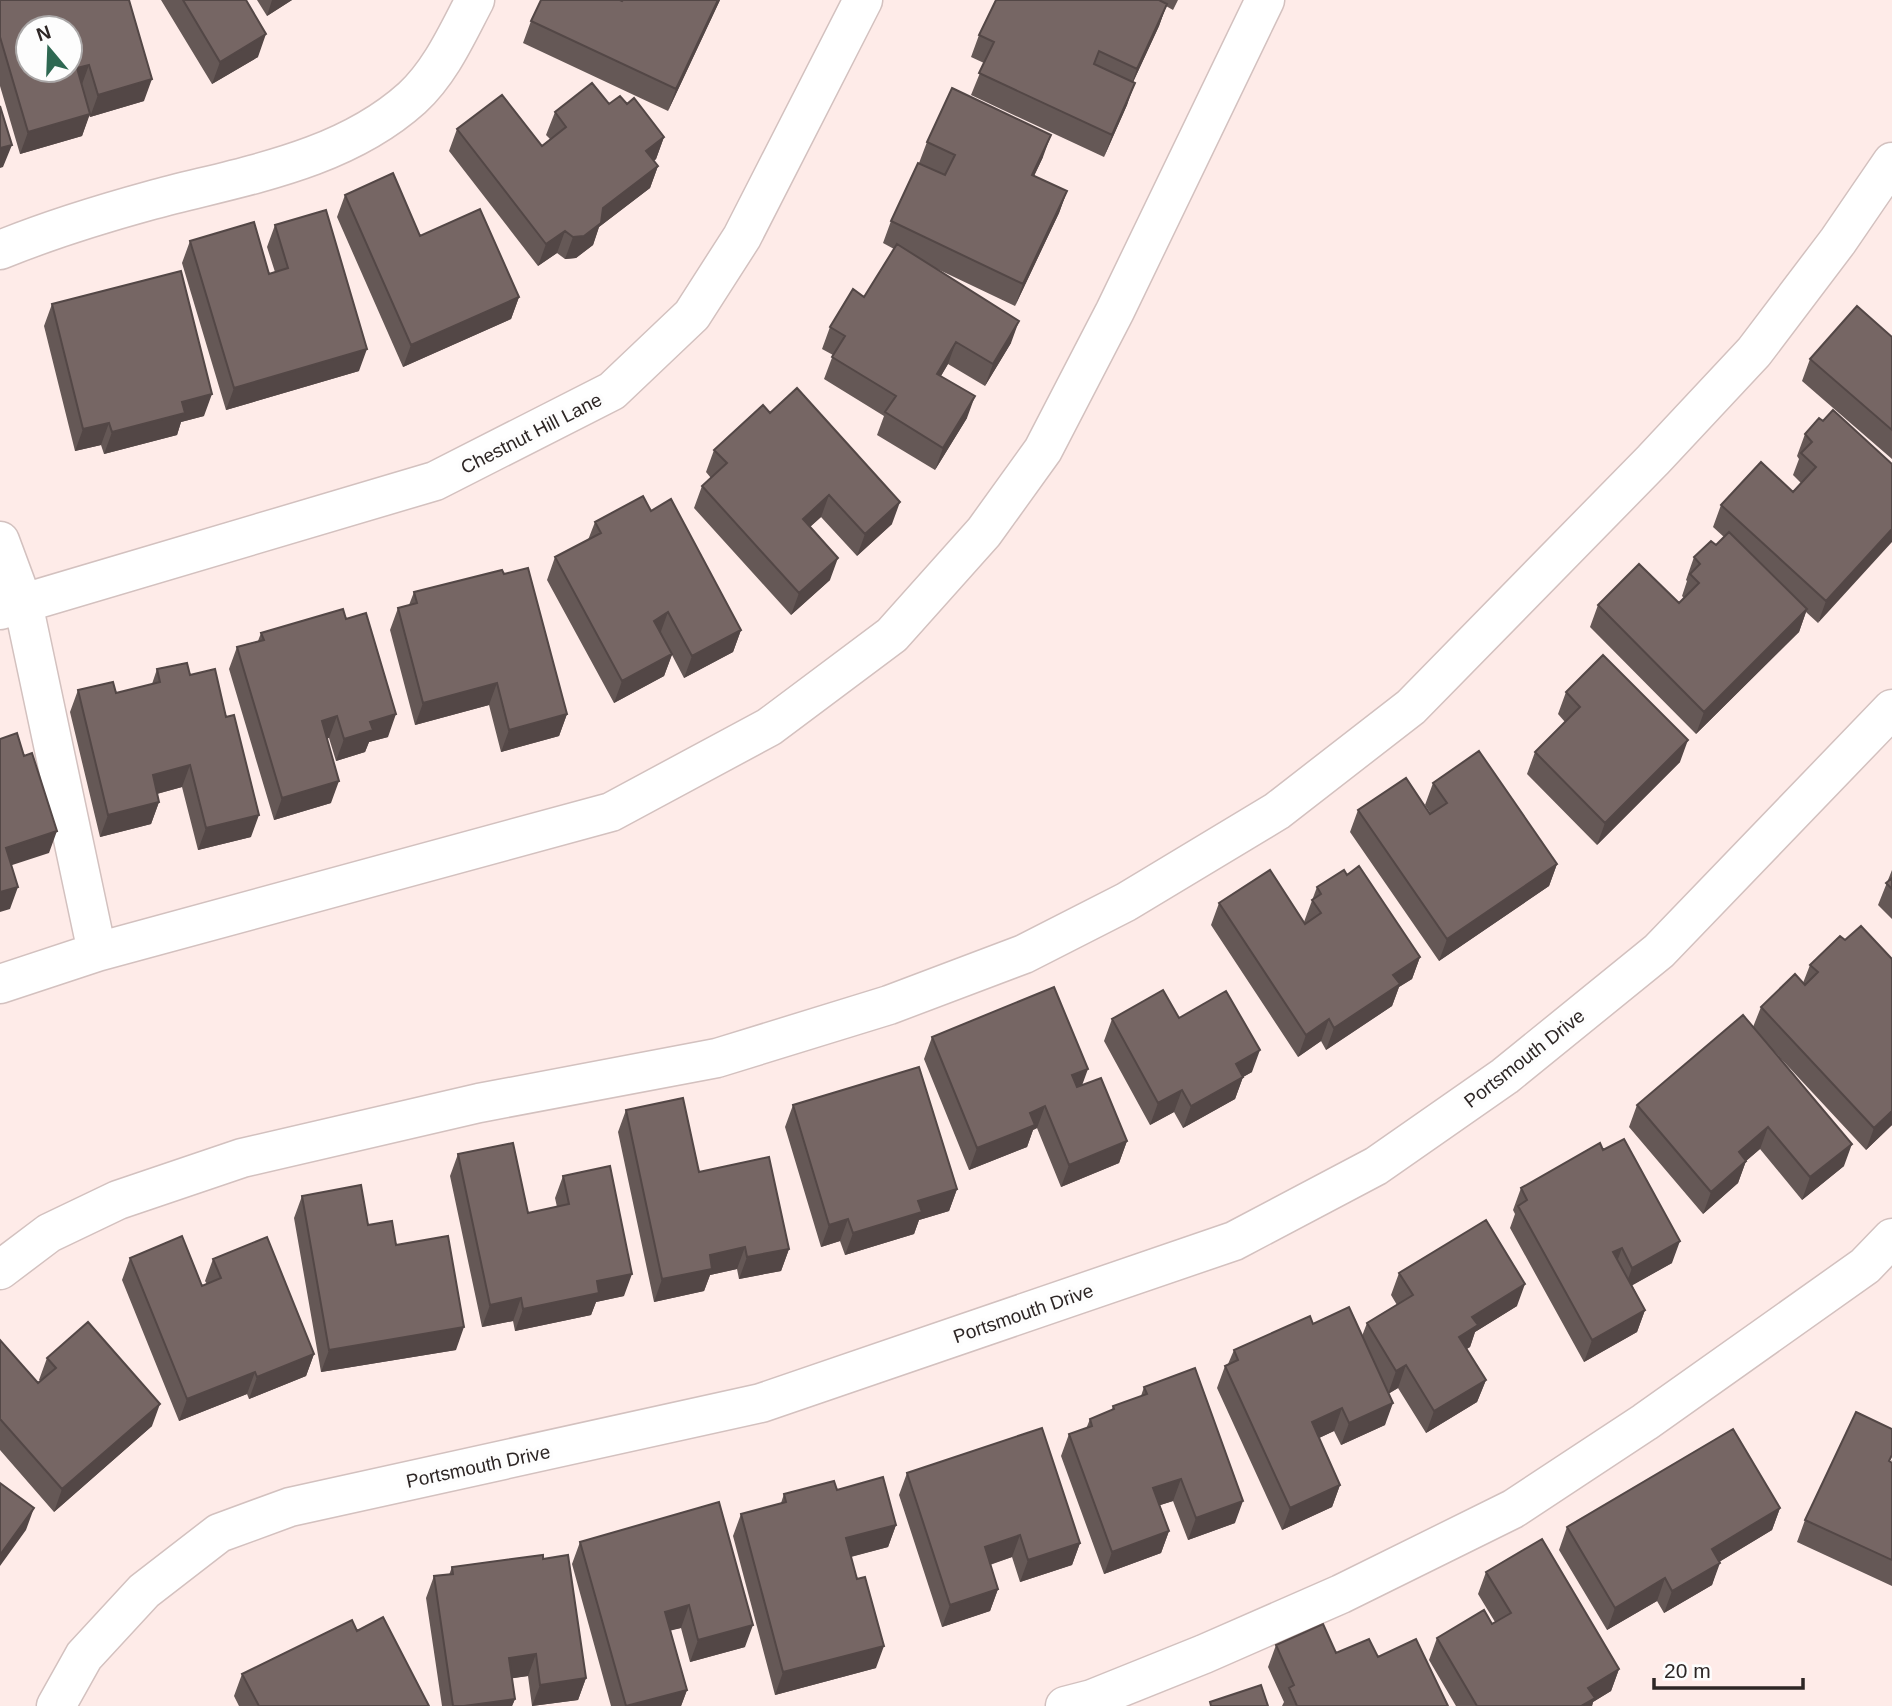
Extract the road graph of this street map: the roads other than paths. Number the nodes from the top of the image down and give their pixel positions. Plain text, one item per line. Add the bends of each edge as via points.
1 (475, 0) edge
2 (863, 0) edge
3 (1265, 0) edge
4 (1892, 162) edge
5 (0, 250) edge
6 (0, 541) edge
7 (11, 606) edge
8 (1892, 709) edge
9 (97, 952) junction
10 (0, 984) edge
11 (1892, 1238) edge
12 (0, 1270) edge
13 (56, 1706) edge
14 (1065, 1706) edge

1 - 5 street via 444,61 412,98 355,139 247,177 150,200
2 - 7 street, Chestnut Hill Lane via 742,237 692,315 612,391 435,481
3 - 9 street via 1043,450 984,532 892,635 769,727 611,812
4 - 12 street via 1755,352 1411,707 1277,811 1126,902 1024,954 889,1005 717,1058 479,1103 242,1158 118,1200 49,1233
6 - 7 street
7 - 9 street
8 - 13 street, Portsmouth Drive via 1658,951 1505,1076 1376,1166 1234,1241 761,1404 290,1507 219,1534 144,1591 84,1656
9 - 10 street
11 - 14 street via 1865,1266 1645,1422 1513,1508 1341,1594 1204,1654

